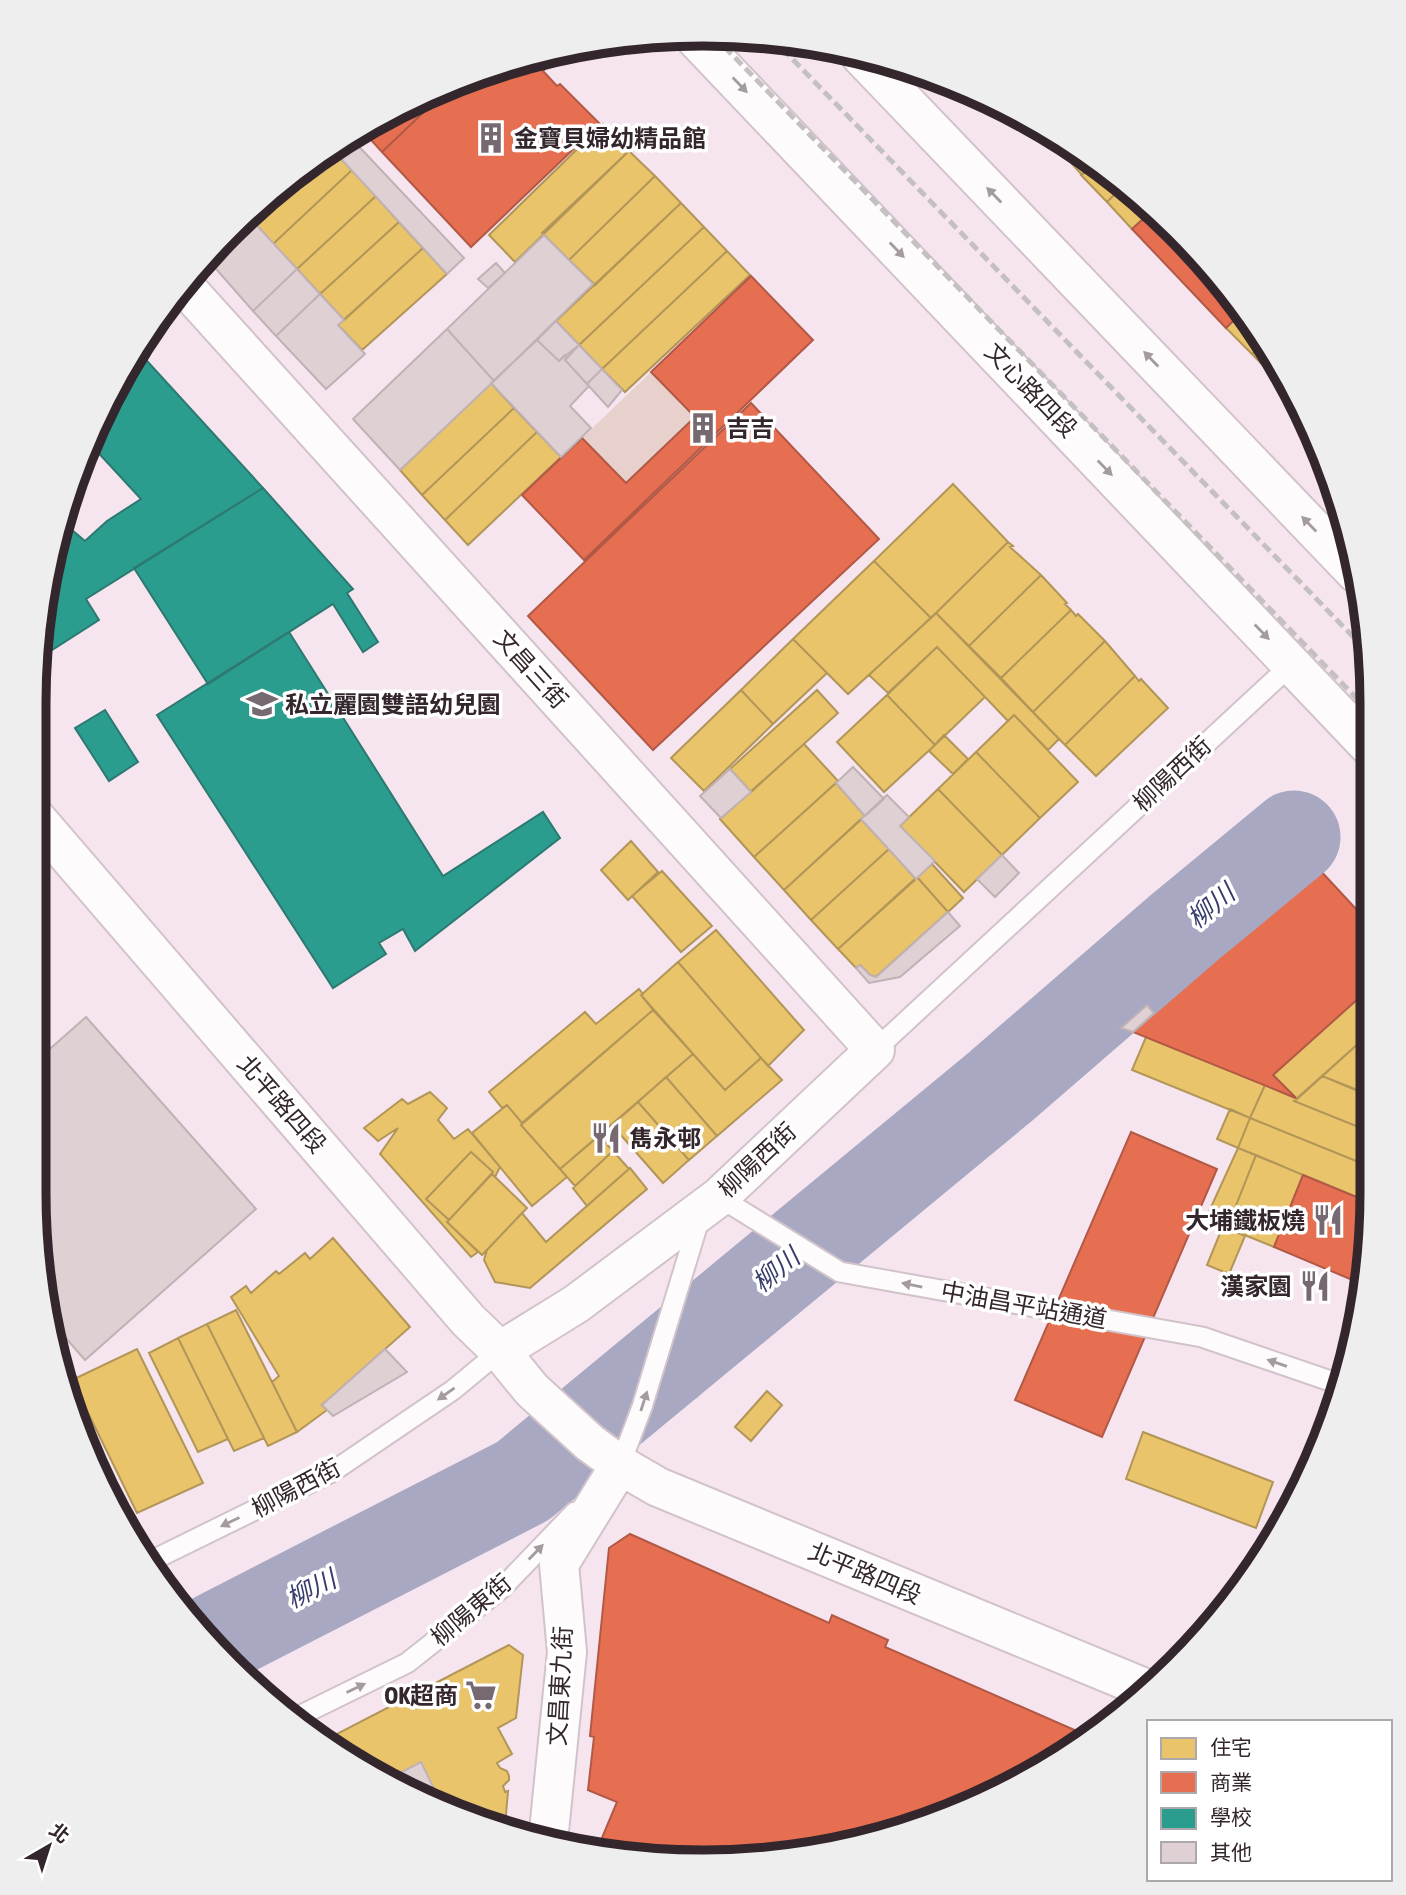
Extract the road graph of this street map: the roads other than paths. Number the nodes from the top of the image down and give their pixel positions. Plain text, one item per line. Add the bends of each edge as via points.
1 (703, 46) edge
2 (874, 68) edge
3 (190, 292) edge
4 (1345, 561) edge
5 (1292, 664) junction
6 (1360, 736) edge
7 (46, 830) edge
8 (875, 1050) junction
9 (711, 1203) junction
10 (500, 1352) junction
11 (1332, 1382) edge
12 (605, 1454) junction
13 (157, 1558) edge
14 (1138, 1685) edge
15 (303, 1714) edge
16 (549, 1831) edge

1 -> 5 street, 文心路四段
4 -> 2 street
3 - 8 street, 文昌三街
5 - 6 street, 文心路四段
5 - 8 lane, 柳陽西街
7 - 10 street, 北平路四段
8 - 9 street, 柳陽西街
9 - 10 street, 柳陽西街 via 576,1304
11 -> 9 lane, 中油昌平站通道 via 1202,1337 840,1272 760,1222
12 -> 9 lane via 642,1407
10 - 12 street, 北平路四段 via 532,1390
10 -> 13 lane, 柳陽西街 via 453,1390 332,1472
12 - 14 street, 北平路四段 via 670,1492
15 -> 12 lane, 柳陽東街 via 407,1663 502,1588
12 - 16 street, 文昌東九街 via 559,1564 567,1652

